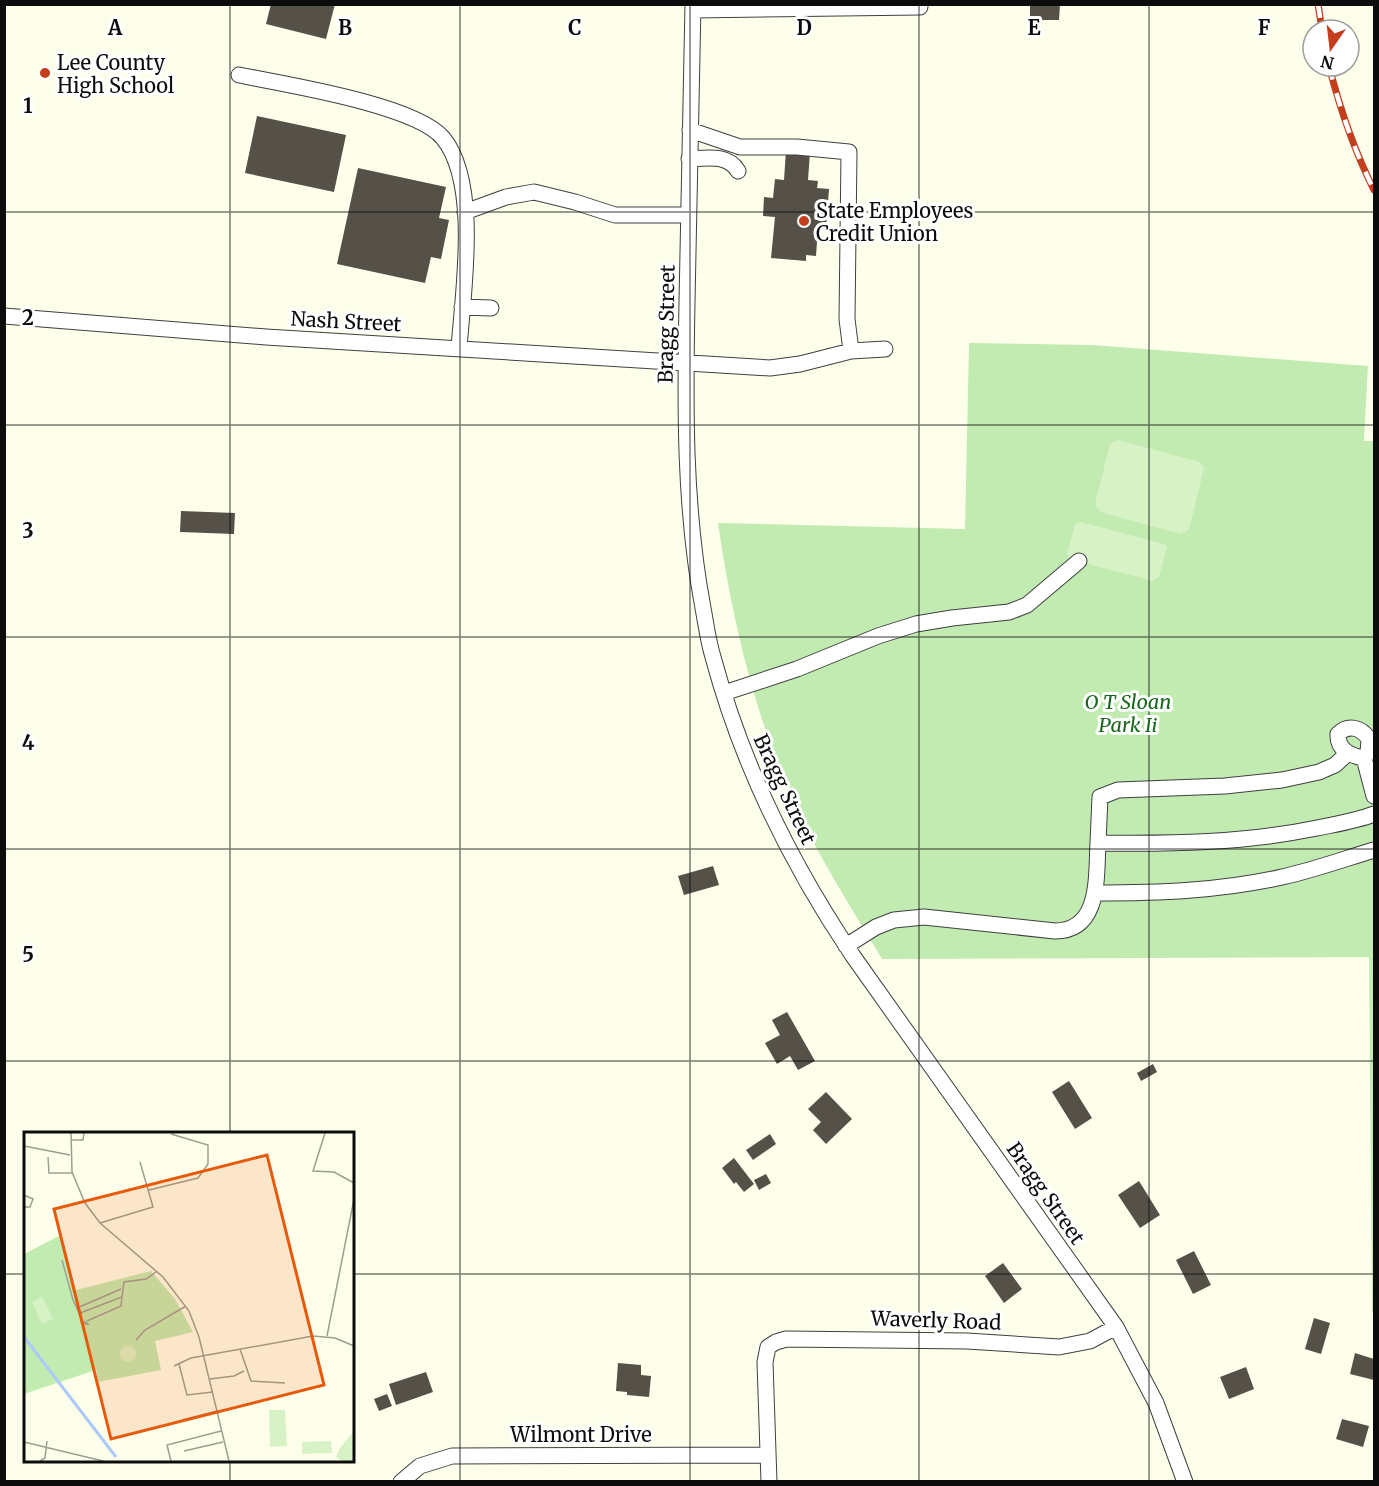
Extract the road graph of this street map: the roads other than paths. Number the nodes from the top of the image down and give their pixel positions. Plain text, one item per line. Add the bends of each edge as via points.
1 (693, 7) edge
2 (920, 7) dead end
3 (239, 75) dead end
4 (690, 130) junction
5 (740, 147) junction
6 (689, 159) junction
7 (465, 212) junction
8 (688, 215) junction
9 (462, 307) junction
10 (491, 308) dead end
11 (4, 316) edge
12 (459, 348) junction
13 (885, 349) dead end
14 (851, 351) junction
15 (686, 364) junction
16 (1079, 561) dead end
17 (724, 693) junction
18 (1348, 753) junction
19 (1365, 758) junction
20 (1374, 796) edge
21 (1374, 814) edge
22 (1098, 843) junction
23 (1374, 850) edge
24 (1095, 893) junction
25 (846, 946) junction
26 (1116, 1327) junction
27 (767, 1455) junction
28 (401, 1482) edge
29 (769, 1482) edge
30 (1185, 1482) edge

1 - 2 street
1 - 4 street, Bragg Street
3 - 7 street via 385,107 432,127 455,161
4 - 5 street
4 - 6 street, Bragg Street
5 - 6 street via 738,171 728,160
5 - 14 street via 849,152 847,319
6 - 8 street, Bragg Street
7 - 8 street via 534,192 615,215
7 - 9 street
8 - 15 street, Bragg Street
9 - 10 street
9 - 12 street
11 - 12 street, Nash Street
12 - 15 street, Nash Street
13 - 14 street, Nash Street
14 - 15 street, Nash Street via 770,368
15 - 17 street, Bragg Street via 687,482 692,538 712,655
16 - 17 street via 1027,605 1009,612 916,624
17 - 25 street, Bragg Street via 736,733 774,822 817,903
18 - 19 street
18 - 19 street via 1338,734 1353,728 1369,739
18 - 22 street via 1319,772 1282,780 1118,790 1100,797
19 - 20 street
21 - 22 street via 1292,833 1236,840
22 - 24 street
23 - 24 street via 1304,872 1242,885
24 - 25 street via 1079,926 1066,931 924,917 894,920
25 - 26 street, Bragg Street
26 - 27 street, Waverly Road via 1090,1341 1059,1347 967,1341 776,1342 768,1347 765,1362
26 - 30 street, Bragg Street via 1156,1403
27 - 28 street, Wilmont Drive via 452,1456 420,1466
27 - 29 street

